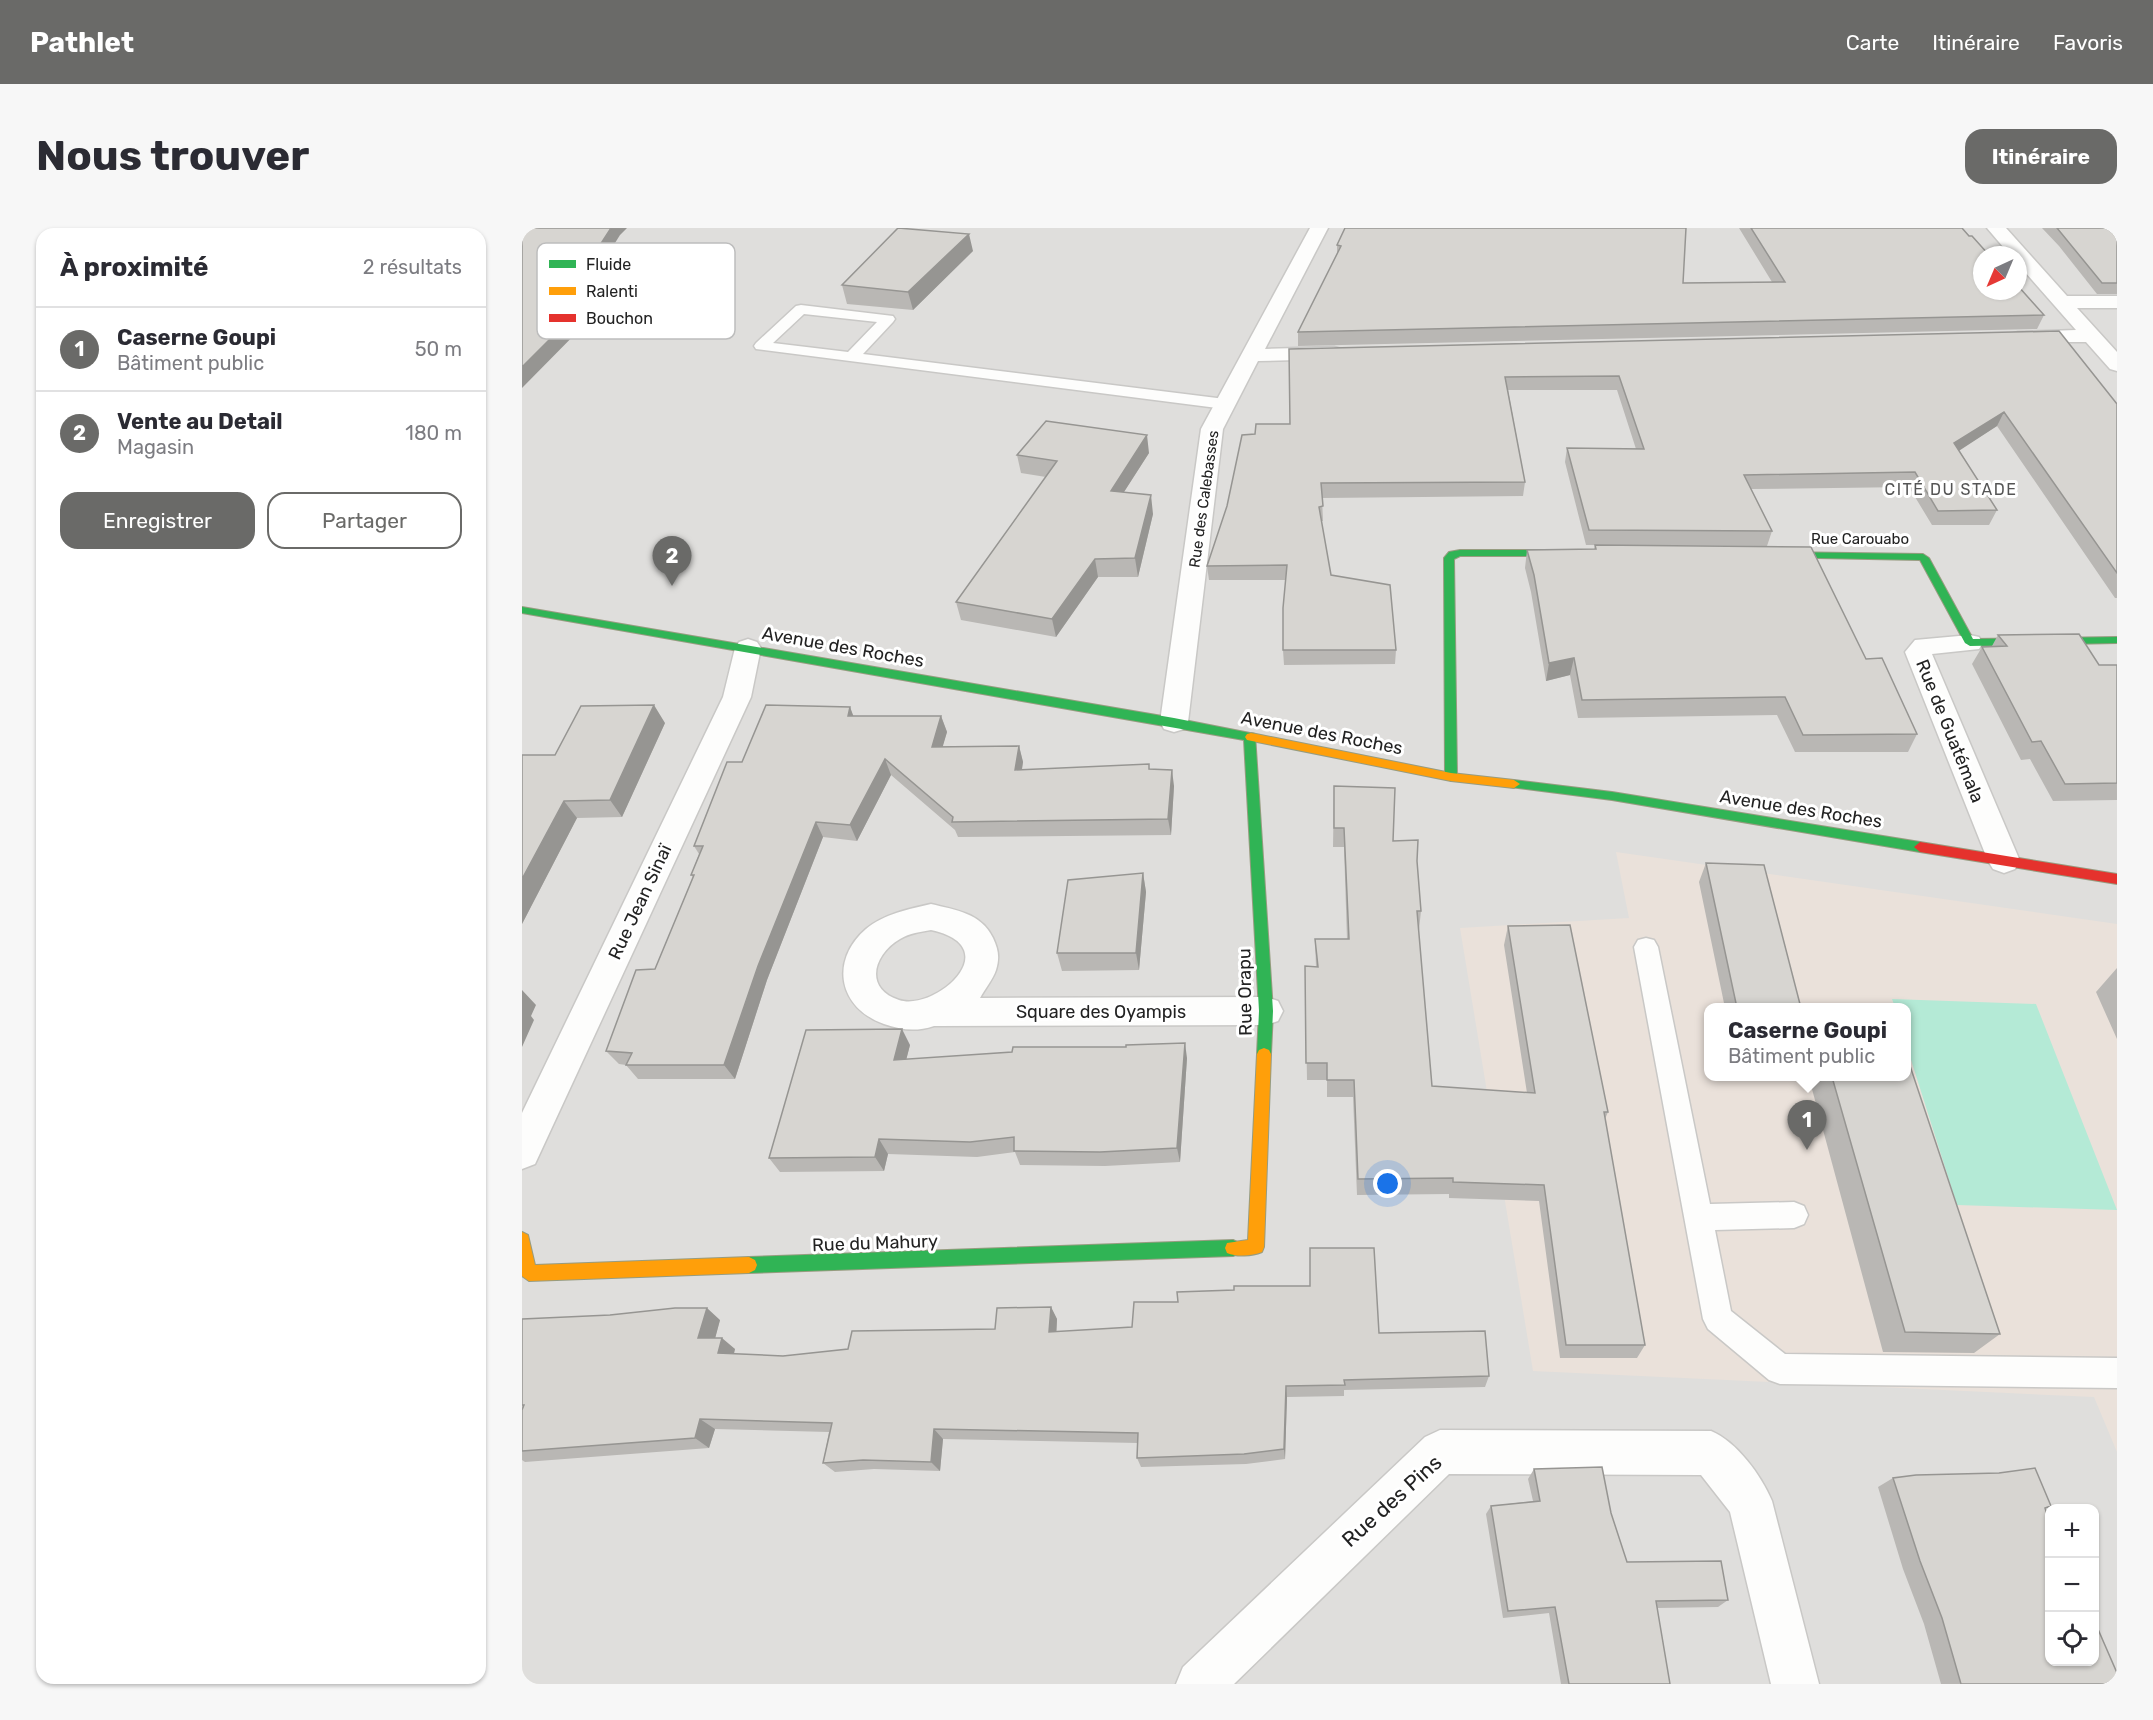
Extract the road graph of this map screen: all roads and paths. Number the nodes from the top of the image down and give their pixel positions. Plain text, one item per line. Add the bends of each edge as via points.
1 (1319, 228) edge
2 (1996, 228) edge
3 (2060, 302) junction
4 (2117, 302) edge
5 (2091, 336) junction
6 (1997, 338) edge
7 (1357, 352) edge
8 (1250, 355) junction
9 (851, 358) junction
10 (2117, 365) edge
11 (1225, 404) junction
12 (1590, 554) edge
13 (1754, 555) edge
14 (522, 610) edge
15 (2117, 640) edge
16 (1971, 643) junction
17 (748, 648) junction
18 (1174, 722) junction
19 (1250, 737) junction
20 (1451, 777) junction
21 (2004, 861) junction
22 (2117, 879) edge
23 (1646, 947) dead end
24 (1266, 1011) junction
25 (935, 1012) dead end
26 (522, 1152) edge
27 (1794, 1215) dead end
28 (1698, 1217) junction
29 (522, 1240) edge
30 (1256, 1247) joint
31 (2117, 1373) edge
32 (1200, 1684) edge
33 (1796, 1684) edge

1 - 8 street, Rue des Calebasses
2 - 3 street
3 - 4 street
3 - 5 street
5 - 6 street
5 - 10 street
7 - 8 street
8 - 11 street, Rue des Calebasses
9 - 9 lane via 829,355 762,346 801,309 888,319
9 - 11 lane
11 - 18 street, Rue des Calebasses via 1212,429
12 - 20 street via 1460,553 1449,558
13 - 16 street, Rue Carouabo via 1924,558
14 - 17 street, Avenue des Roches
15 - 16 street
16 - 21 street, Rue de Guatémala via 1924,646 1918,652
17 - 18 street, Avenue des Roches
17 - 26 street, Rue Jean Sinaï via 737,697
18 - 19 street, Avenue des Roches
19 - 20 street, Avenue des Roches
19 - 24 street, Rue Orapu
20 - 21 street, Avenue des Roches via 1612,796
21 - 22 street, Avenue des Roches
23 - 28 lane
24 - 25 street, Square des Oyampis
24 - 30 street, Rue Orapu
27 - 28 lane
28 - 31 lane via 1718,1319 1780,1369
29 - 30 street, Rue du Mahury via 529,1273
32 - 33 street, Rue des Pins via 1440,1452 1711,1453 1750,1501

